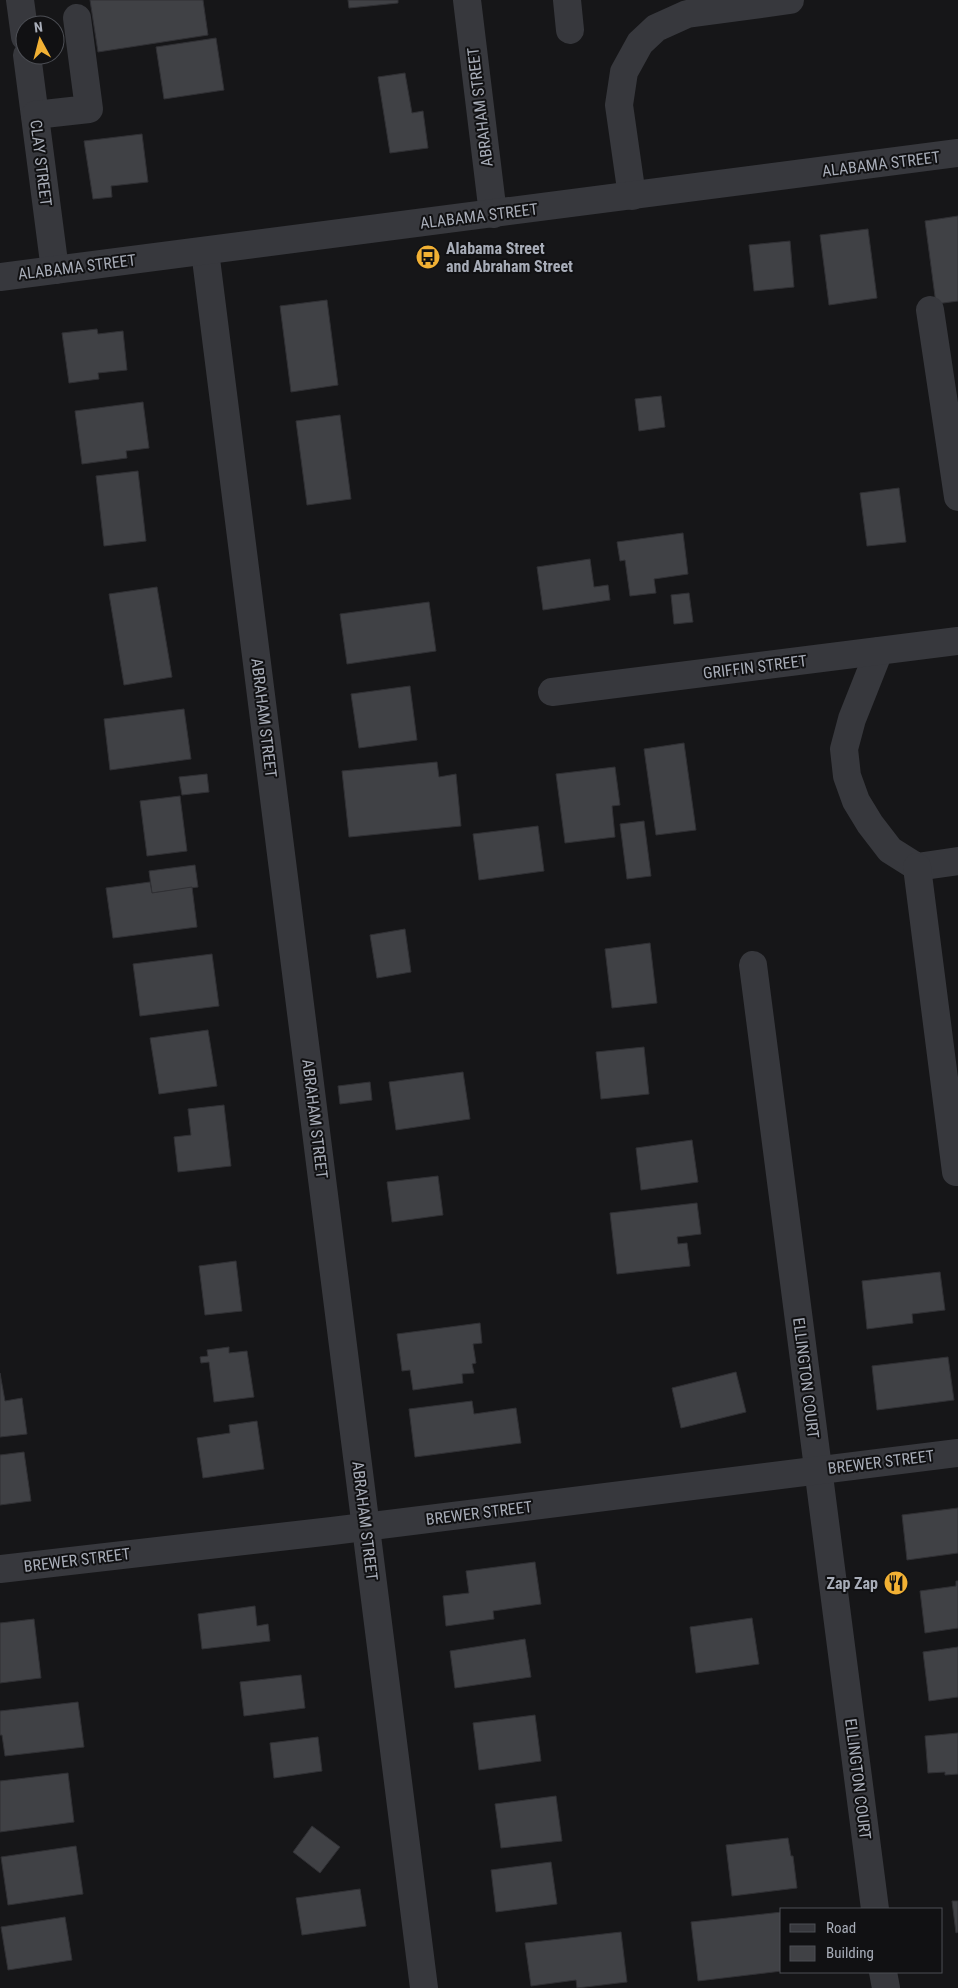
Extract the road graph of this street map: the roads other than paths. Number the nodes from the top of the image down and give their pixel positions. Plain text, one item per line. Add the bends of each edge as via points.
1 (20, 0) edge
2 (467, 0) edge
3 (566, 0) edge
4 (790, 0) edge
5 (22, 15) edge
6 (78, 18) dead end
7 (570, 30) dead end
8 (28, 65) edge
9 (35, 115) junction
10 (958, 154) edge
11 (632, 196) junction
12 (493, 214) junction
13 (205, 251) junction
14 (55, 270) junction
15 (0, 277) edge
16 (930, 310) dead end
17 (958, 497) edge
18 (958, 641) edge
19 (879, 652) junction
20 (552, 692) dead end
21 (958, 861) edge
22 (917, 866) junction
23 (753, 965) dead end
24 (958, 1172) edge
25 (958, 1453) edge
26 (818, 1470) junction
27 (366, 1527) junction
28 (0, 1569) edge
29 (875, 1908) edge
30 (883, 1973) edge
31 (424, 1988) edge
32 (886, 1988) edge

1 - 5 street
2 - 12 street, ABRAHAM STREET
3 - 7 street
4 - 11 street via 686,14 656,28 640,43 624,72 619,105
6 - 9 street via 89,109
8 - 9 street, CLAY STREET
9 - 14 street, CLAY STREET
10 - 11 street, ALABAMA STREET
11 - 12 street, ALABAMA STREET
12 - 13 street, ALABAMA STREET
13 - 14 street, ALABAMA STREET
13 - 27 street, ABRAHAM STREET
14 - 15 street, ALABAMA STREET
16 - 17 street
18 - 19 street, GRIFFIN STREET
19 - 20 street, GRIFFIN STREET
19 - 22 street via 852,718 844,749 847,776 856,801 890,850
21 - 22 street
22 - 24 street
23 - 26 street, ELLINGTON COURT
25 - 26 street, BREWER STREET
26 - 27 street, BREWER STREET
26 - 29 street, ELLINGTON COURT
27 - 28 street, BREWER STREET
27 - 31 street, ABRAHAM STREET
30 - 32 street

